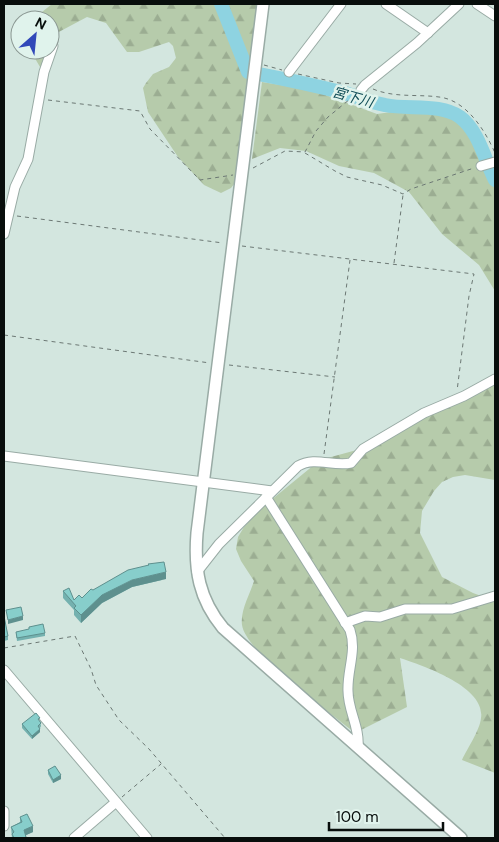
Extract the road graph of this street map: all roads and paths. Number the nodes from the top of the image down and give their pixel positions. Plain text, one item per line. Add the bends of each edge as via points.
1 (263, 4) edge
2 (341, 4) edge
3 (386, 4) edge
4 (459, 4) edge
5 (477, 4) edge
6 (495, 16) edge
7 (428, 33) junction
8 (48, 60) edge
9 (256, 66) junction
10 (289, 72) junction
11 (363, 88) junction
12 (40, 98) junction
13 (351, 98) dead end
14 (305, 152) junction
15 (495, 159) edge
16 (481, 166) joint
17 (242, 173) junction
18 (403, 194) junction
19 (8, 215) junction
20 (4, 234) edge
21 (233, 244) junction
22 (350, 259) junction
23 (394, 264) junction
24 (4, 335) edge
25 (219, 364) junction
26 (335, 377) junction
27 (495, 379) edge
28 (456, 399) junction
29 (4, 456) edge
30 (322, 462) junction
31 (204, 482) junction
32 (269, 494) junction
33 (197, 572) junction
34 (495, 596) edge
35 (345, 623) junction
36 (4, 648) edge
37 (4, 670) edge
38 (358, 748) junction
39 (162, 764) junction
40 (116, 802) junction
41 (4, 811) edge
42 (4, 826) edge
43 (74, 838) edge
44 (146, 838) edge
45 (225, 838) edge
46 (461, 838) edge

1 - 9 street
2 - 10 street
3 - 7 street
4 - 7 street
5 - 6 street
7 - 11 street
8 - 12 street
9 - 10 path
9 - 17 street
10 - 11 path
11 - 15 path via 386,94 454,100 490,140
12 - 17 path via 140,111 150,129 200,180
12 - 19 street via 28,158 15,187
13 - 14 path via 316,131
14 - 17 path via 285,151
14 - 18 path via 347,177 382,185
15 - 16 street
16 - 18 path
17 - 21 street
18 - 23 path
19 - 20 street
19 - 21 path
21 - 22 path
21 - 25 street
22 - 23 path
22 - 26 path
23 - 28 path via 474,274 468,296
24 - 25 path
25 - 26 path
25 - 31 street
26 - 30 path
27 - 28 street
28 - 30 street via 424,412 363,449 351,463
29 - 31 street
30 - 32 street via 309,461 298,466
31 - 32 street
31 - 33 street via 197,533
32 - 33 street via 219,544
32 - 35 street
33 - 38 street via 206,600 223,628
34 - 35 street via 452,609 405,609
35 - 38 street via 354,643 348,690 349,707 358,730
36 - 39 path via 74,636 106,702
37 - 40 street
38 - 46 street
39 - 40 path
39 - 45 path
40 - 43 street
40 - 44 street
41 - 42 street

